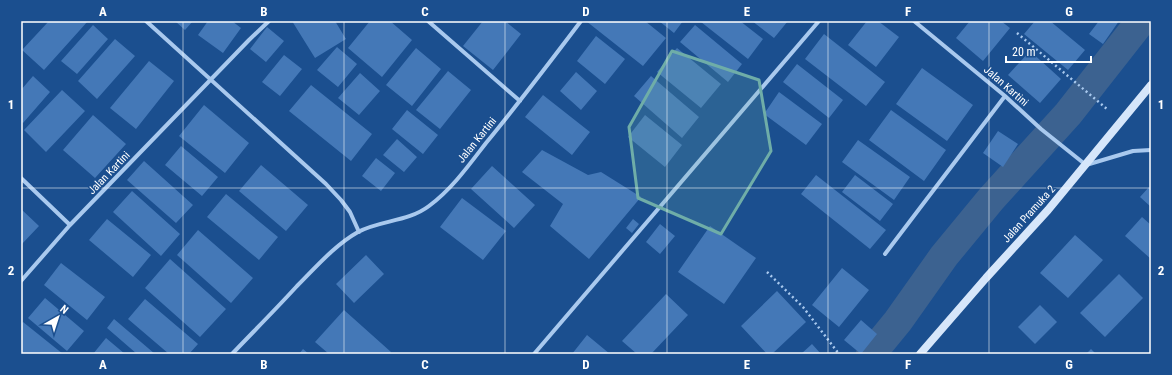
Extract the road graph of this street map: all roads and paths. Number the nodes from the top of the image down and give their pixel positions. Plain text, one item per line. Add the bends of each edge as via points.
1 (146, 21) edge
2 (269, 21) edge
3 (428, 21) edge
4 (581, 21) edge
5 (819, 21) edge
6 (914, 21) edge
7 (1017, 33) dead end
8 (211, 80) junction
9 (1151, 85) edge
10 (1005, 96) junction
11 (520, 102) junction
12 (1102, 104) dead end
13 (1151, 150) edge
14 (1086, 165) junction
15 (21, 178) edge
16 (70, 225) junction
17 (359, 232) junction
18 (884, 254) dead end
19 (767, 272) dead end
20 (21, 281) edge
21 (232, 354) edge
22 (534, 354) edge
23 (840, 354) edge
24 (920, 354) edge

1 - 8 street
2 - 8 street, Jalan Kartini
3 - 11 street
4 - 11 street, Jalan Kartini
5 - 22 street
6 - 10 street, Jalan Kartini
7 - 12 path
8 - 16 street, Jalan Kartini
8 - 17 street via 326,184 350,212
9 - 14 main road, Jalan Pramuka 2
10 - 14 street, Jalan Kartini
10 - 18 street
11 - 17 street, Jalan Kartini via 460,176 428,207 396,221
13 - 14 street via 1133,151
14 - 24 main road, Jalan Pramuka 2
15 - 16 street
16 - 20 street, Jalan Kartini
17 - 21 street, Jalan Kartini via 316,267
19 - 23 path via 803,308

